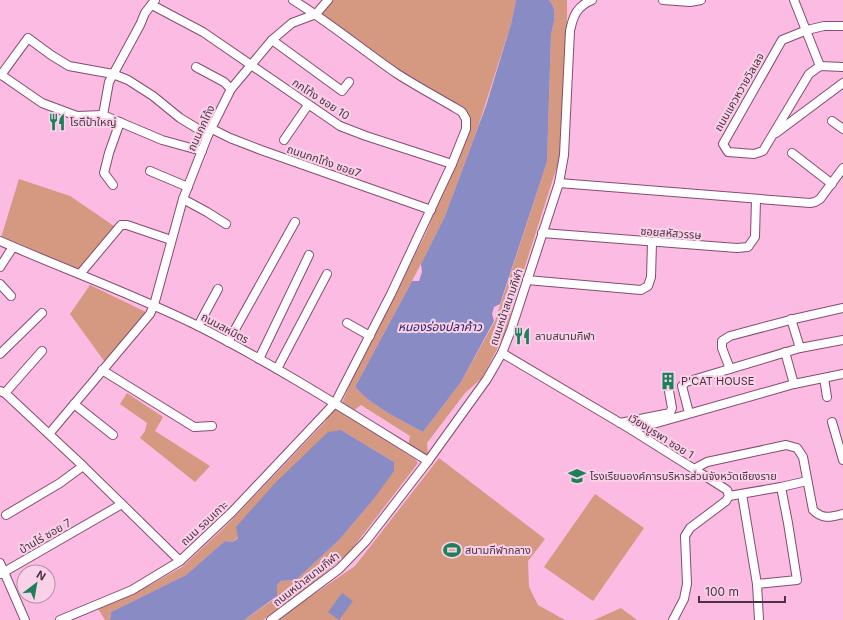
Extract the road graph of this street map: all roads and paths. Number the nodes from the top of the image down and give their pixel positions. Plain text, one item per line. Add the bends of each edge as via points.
1 (293, 0) edge
2 (328, 0) edge
3 (592, 0) edge
4 (663, 0) edge
5 (701, 0) edge
6 (794, 0) edge
7 (153, 3) edge
8 (316, 14) junction
9 (843, 26) edge
10 (807, 30) junction
11 (272, 40) junction
12 (251, 66) junction
13 (820, 66) junction
14 (196, 67) dead end
15 (843, 67) edge
16 (0, 74) edge
17 (113, 74) junction
18 (349, 82) dead end
19 (843, 83) edge
20 (232, 89) junction
21 (308, 105) junction
22 (103, 115) junction
23 (832, 121) dead end
24 (120, 122) junction
25 (843, 129) edge
26 (210, 132) junction
27 (773, 135) junction
28 (284, 140) dead end
29 (202, 151) junction
30 (792, 153) dead end
31 (452, 164) junction
32 (843, 168) edge
33 (150, 171) dead end
34 (558, 183) junction
35 (113, 184) dead end
36 (832, 184) junction
37 (188, 187) junction
38 (183, 199) junction
39 (756, 199) junction
40 (431, 210) junction
41 (295, 222) dead end
42 (226, 224) dead end
43 (542, 233) junction
44 (171, 240) junction
45 (0, 241) edge
46 (652, 242) junction
47 (13, 247) junction
48 (309, 255) dead end
49 (0, 267) edge
50 (80, 274) junction
51 (327, 274) dead end
52 (527, 280) junction
53 (1, 287) edge
54 (218, 289) dead end
55 (11, 296) dead end
56 (154, 305) junction
57 (843, 308) edge
58 (42, 313) dead end
59 (791, 320) junction
60 (347, 323) dead end
61 (198, 326) junction
62 (370, 336) junction
63 (843, 340) edge
64 (228, 342) junction
65 (800, 348) junction
66 (42, 351) dead end
67 (785, 352) junction
68 (502, 353) junction
69 (0, 354) edge
70 (259, 359) junction
71 (277, 369) junction
72 (730, 369) junction
73 (102, 370) junction
74 (843, 374) edge
75 (824, 378) junction
76 (667, 380) dead end
77 (794, 384) junction
78 (2, 392) edge
79 (827, 397) dead end
80 (335, 403) junction
81 (74, 404) junction
82 (689, 413) junction
83 (832, 422) dead end
84 (620, 423) junction
85 (212, 426) dead end
86 (632, 430) junction
87 (49, 434) junction
88 (113, 435) dead end
89 (428, 460) junction
90 (843, 460) edge
91 (83, 466) junction
92 (694, 469) junction
93 (808, 481) junction
94 (781, 487) junction
95 (742, 494) junction
96 (729, 496) junction
97 (122, 504) junction
98 (843, 514) edge
99 (6, 515) dead end
100 (180, 561) junction
101 (0, 563) edge
102 (2, 573) edge
103 (757, 584) junction
104 (25, 620) edge
105 (60, 620) edge
106 (271, 620) edge
107 (673, 620) edge
108 (759, 620) edge

1 - 8 street, ถนน รอบเกาะ
2 - 8 street, ถนนกกโท้ง
3 - 34 street, ถนนหน้าสนามกีฬา via 584,3 574,15 570,31 564,156
4 - 5 street
6 - 10 street
7 - 12 street, กกโท้ง ซอย 10 via 203,32
7 - 17 street
8 - 11 street, ถนนกกโท้ง via 292,23
8 - 31 street, ถนน รอบเกาะ via 397,73 462,112 466,119 466,129
9 - 10 street, ถนนแควหวายวิลเลจ via 824,26
10 - 13 street
10 - 27 street, ถนนแควหวายวิลเลจ via 782,40 722,144 728,152 754,154 763,151
11 - 12 street, ถนนกกโท้ง
11 - 18 street via 342,91
12 - 20 street, ถนนกกโท้ง
12 - 21 street, กกโท้ง ซอย 10
13 - 15 street
13 - 27 street, ถนนแควหวายวิลเลจ via 809,74
14 - 20 street
16 - 17 street, ถนนกกโท้ง ซอย7 via 28,38 69,66
16 - 22 street via 42,103 77,116
17 - 22 street
17 - 26 street, ถนนกกโท้ง ซอย7 via 153,96 180,118
19 - 27 street, ถนนแควหวายวิลเลจ
20 - 26 street, ถนนกกโท้ง
21 - 28 street
21 - 31 street, กกโท้ง ซอย 10 via 352,131
22 - 24 street
23 - 25 street
24 - 29 street via 162,140
24 - 35 street via 104,173
26 - 29 street, ถนนกกโท้ง
26 - 40 street, ถนนกกโท้ง ซอย7
29 - 37 street, ถนนกกโท้ง
30 - 36 street
31 - 40 street, ถนน รอบเกาะ
32 - 36 street
33 - 37 street
34 - 39 street
34 - 43 street, ถนนหน้าสนามกีฬา
36 - 39 street via 815,202
37 - 38 street, ถนนกกโท้ง
38 - 42 street
38 - 44 street, ถนนกกโท้ง
39 - 46 street, ซอยสหัสวรรษ via 755,237 748,247
40 - 62 street, ถนน รอบเกาะ
41 - 64 street
43 - 46 street, ซอยสหัสวรรษ
43 - 52 street, ถนนหน้าสนามกีฬา
44 - 50 street via 121,225
44 - 56 street, ถนนกกโท้ง
45 - 47 street, ถนนสหมิตร
46 - 52 street via 651,277 648,286 641,290
47 - 49 street
47 - 50 street, ถนนสหมิตร
48 - 70 street
50 - 56 street, ถนนสหมิตร
51 - 71 street
52 - 68 street, ถนนหน้าสนามกีฬา
53 - 55 street
54 - 61 street
56 - 61 street, ถนนสหมิตร
56 - 73 street, ถนนกกโท้ง via 150,314
57 - 59 street
58 - 69 street
59 - 65 street
59 - 72 street via 730,336 722,341
60 - 62 street
61 - 64 street, ถนนสหมิตร
62 - 80 street, ถนน รอบเกาะ
63 - 65 street
64 - 70 street, ถนนสหมิตร
65 - 67 street
66 - 78 street
67 - 72 street
67 - 77 street
68 - 84 street, เวียงบูรพา ซอย 1
68 - 89 street, ถนนหน้าสนามกีฬา via 487,379
70 - 71 street, ถนนสหมิตร
71 - 80 street, ถนนสหมิตร
72 - 82 street via 686,382 682,386
73 - 81 street, ถนนกกโท้ง
73 - 85 street via 194,427
74 - 75 street
75 - 77 street
75 - 79 street
76 - 84 street via 672,408 670,413
77 - 82 street
78 - 87 street
80 - 89 street, ถนนสหมิตร
80 - 100 street, ถนน รอบเกาะ via 232,512
81 - 87 street, ถนนกกโท้ง
81 - 88 street
82 - 86 street
83 - 90 street
84 - 86 street, เวียงบูรพา ซอย 1
86 - 92 street, เวียงบูรพา ซอย 1
87 - 91 street
89 - 106 street, ถนนหน้าสนามกีฬา via 351,558
91 - 97 street
91 - 99 street
92 - 93 street, เวียงบูรพา ซอย 1 via 707,462 786,445 797,448 803,457
92 - 96 street via 727,490
93 - 94 street
93 - 98 street, เวียงบูรพา ซอย 1 via 813,510 818,515 828,517
94 - 95 street
94 - 103 street via 797,580
95 - 96 street
95 - 103 street
96 - 107 street via 690,528 685,536 687,584 684,599
97 - 100 street
97 - 102 street, บ้านไร่ ซอย 7
100 - 105 street, ถนน รอบเกาะ via 132,590
101 - 102 street
102 - 104 street
103 - 108 street

